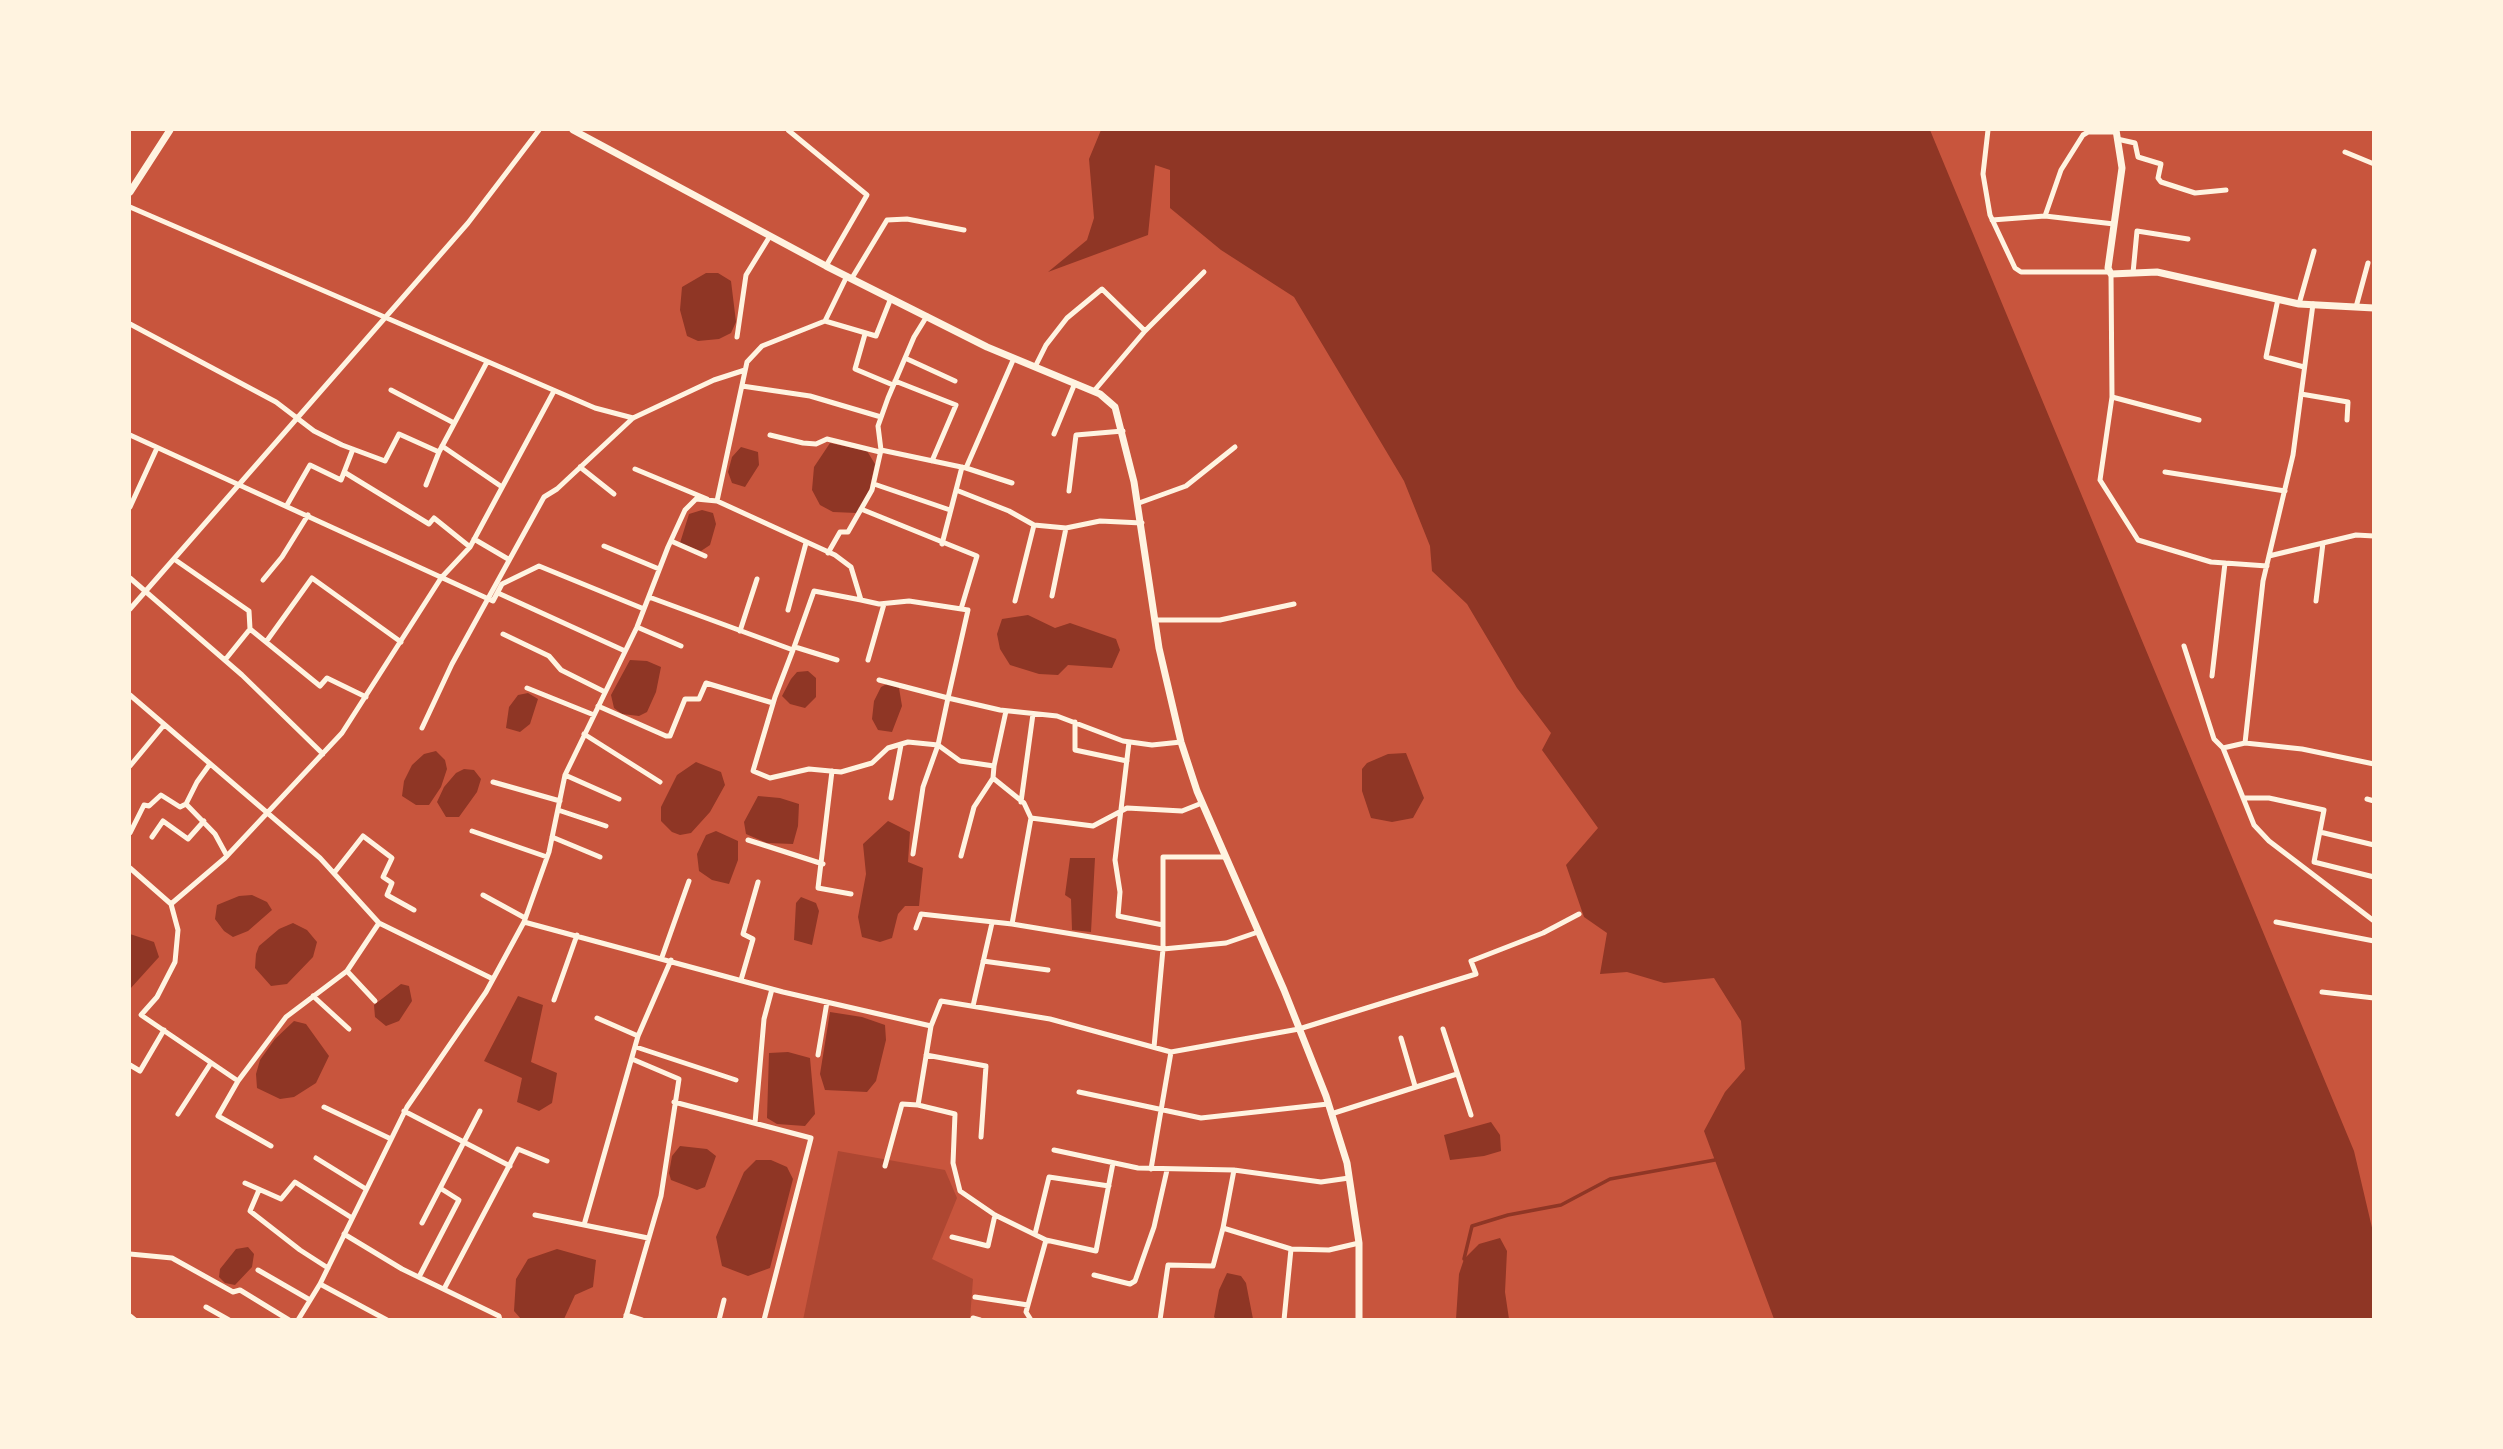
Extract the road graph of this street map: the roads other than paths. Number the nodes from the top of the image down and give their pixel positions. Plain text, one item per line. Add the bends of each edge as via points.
1 (170, 130) edge
2 (539, 130) edge
3 (573, 130) edge
4 (788, 130) edge
5 (1988, 130) edge
6 (2117, 134) edge
7 (2345, 152) dead end
8 (2374, 164) edge
9 (2226, 190) dead end
10 (130, 192) edge
11 (130, 207) edge
12 (2045, 216) junction
13 (1992, 220) junction
14 (2114, 224) junction
15 (964, 230) dead end
16 (770, 236) junction
17 (2188, 239) dead end
18 (2314, 251) dead end
19 (2368, 263) dead end
20 (826, 266) junction
21 (1204, 272) dead end
22 (2110, 273) junction
23 (2133, 273) junction
24 (849, 277) junction
25 (891, 298) junction
26 (2278, 299) junction
27 (2298, 304) junction
28 (2312, 304) junction
29 (2356, 307) junction
30 (2374, 308) edge
31 (927, 316) junction
32 (384, 319) junction
33 (825, 321) junction
34 (130, 324) edge
35 (1145, 331) junction
36 (866, 334) junction
37 (737, 337) dead end
38 (905, 358) junction
39 (1014, 358) junction
40 (487, 362) junction
41 (1035, 366) junction
42 (2304, 366) junction
43 (746, 370) junction
44 (955, 381) dead end
45 (894, 383) junction
46 (1075, 383) junction
47 (742, 386) junction
48 (391, 390) dead end
49 (554, 391) junction
50 (1094, 391) junction
51 (2301, 394) junction
52 (2112, 397) junction
53 (297, 417) junction
54 (881, 417) junction
55 (634, 418) junction
56 (2199, 420) dead end
57 (2347, 420) dead end
58 (454, 423) junction
59 (1124, 431) junction
60 (1054, 433) dead end
61 (130, 435) edge
62 (770, 435) dead end
63 (442, 446) junction
64 (1235, 447) dead end
65 (157, 448) junction
66 (353, 449) junction
67 (881, 451) junction
68 (439, 453) junction
69 (932, 461) junction
70 (580, 467) junction
71 (964, 468) junction
72 (635, 469) dead end
73 (344, 472) junction
74 (2165, 472) dead end
75 (239, 483) junction
76 (1012, 483) dead end
77 (874, 484) junction
78 (426, 485) dead end
79 (502, 487) junction
80 (956, 490) junction
81 (1069, 491) dead end
82 (2285, 491) junction
83 (614, 494) dead end
84 (132, 496) edge
85 (714, 501) junction
86 (1139, 503) junction
87 (287, 505) junction
88 (130, 507) edge
89 (861, 509) junction
90 (950, 510) junction
91 (308, 515) junction
92 (1142, 523) junction
93 (1034, 525) junction
94 (1066, 528) junction
95 (2374, 536) edge
96 (474, 539) junction
97 (671, 541) junction
98 (806, 543) junction
99 (2323, 543) junction
100 (943, 544) junction
101 (604, 546) dead end
102 (470, 547) junction
103 (828, 552) junction
104 (705, 556) dead end
105 (2269, 556) junction
106 (174, 559) junction
107 (508, 559) junction
108 (2225, 563) junction
109 (2267, 566) junction
110 (659, 569) junction
111 (130, 578) edge
112 (441, 578) junction
113 (757, 579) dead end
114 (263, 580) dead end
115 (146, 591) junction
116 (498, 593) junction
117 (1052, 596) dead end
118 (649, 597) junction
119 (488, 599) junction
120 (861, 600) junction
121 (1015, 601) dead end
122 (2316, 601) dead end
123 (884, 604) junction
124 (1294, 604) dead end
125 (130, 609) edge
126 (644, 609) junction
127 (961, 609) junction
128 (788, 610) dead end
129 (1156, 620) junction
130 (637, 627) junction
131 (250, 629) junction
132 (740, 631) junction
133 (503, 634) dead end
134 (266, 642) junction
135 (401, 642) junction
136 (681, 646) dead end
137 (2184, 646) dead end
138 (794, 649) junction
139 (625, 651) junction
140 (225, 660) junction
141 (837, 660) dead end
142 (868, 660) dead end
143 (2212, 676) dead end
144 (879, 680) dead end
145 (527, 688) dead end
146 (605, 692) junction
147 (130, 695) edge
148 (366, 697) junction
149 (948, 698) junction
150 (773, 703) junction
151 (598, 706) junction
152 (1006, 711) junction
153 (1033, 714) junction
154 (594, 715) junction
155 (1075, 722) junction
156 (164, 725) junction
157 (422, 727) dead end
158 (584, 734) junction
159 (1129, 742) junction
160 (1181, 742) junction
161 (2245, 743) junction
162 (901, 745) junction
163 (938, 745) junction
164 (2223, 748) junction
165 (323, 754) junction
166 (1127, 761) junction
167 (210, 764) junction
168 (2374, 764) edge
169 (130, 766) edge
170 (994, 766) junction
171 (832, 771) junction
172 (565, 775) junction
173 (993, 778) junction
174 (493, 782) dead end
175 (660, 782) dead end
176 (891, 798) dead end
177 (2244, 798) junction
178 (619, 799) dead end
179 (559, 801) junction
180 (1021, 802) junction
181 (1202, 803) junction
182 (186, 804) junction
183 (558, 810) junction
184 (1121, 811) junction
185 (266, 813) junction
186 (1031, 818) junction
187 (204, 821) junction
188 (606, 826) dead end
189 (472, 831) dead end
190 (2320, 832) junction
191 (130, 833) edge
192 (152, 837) dead end
193 (552, 837) junction
194 (748, 840) dead end
195 (2374, 845) edge
196 (913, 854) dead end
197 (227, 856) junction
198 (961, 856) dead end
199 (547, 857) junction
200 (600, 857) dead end
201 (1226, 857) junction
202 (823, 864) junction
203 (130, 869) edge
204 (334, 873) junction
205 (2374, 877) edge
206 (689, 881) dead end
207 (758, 881) dead end
208 (851, 894) dead end
209 (483, 895) dead end
210 (172, 904) junction
211 (415, 910) dead end
212 (1579, 914) dead end
213 (525, 920) junction
214 (2374, 921) edge
215 (2276, 922) dead end
216 (379, 923) junction
217 (992, 923) junction
218 (1012, 923) junction
219 (1163, 925) junction
220 (916, 928) dead end
221 (1258, 932) junction
222 (577, 935) junction
223 (2374, 941) edge
224 (1163, 949) junction
225 (662, 957) junction
226 (671, 960) junction
227 (983, 961) junction
228 (1048, 970) dead end
229 (347, 971) junction
230 (493, 979) junction
231 (741, 980) junction
232 (772, 989) junction
233 (2322, 992) dead end
234 (313, 996) junction
235 (2374, 998) edge
236 (554, 1000) dead end
237 (375, 1001) dead end
238 (827, 1002) junction
239 (973, 1006) junction
240 (597, 1018) dead end
241 (931, 1026) junction
242 (349, 1029) dead end
243 (1299, 1029) junction
244 (1443, 1029) dead end
245 (164, 1030) junction
246 (638, 1036) junction
247 (1401, 1038) dead end
248 (636, 1047) junction
249 (1154, 1047) junction
250 (1171, 1052) junction
251 (818, 1055) dead end
252 (926, 1055) junction
253 (632, 1059) junction
254 (211, 1063) junction
255 (130, 1065) edge
256 (1457, 1074) junction
257 (736, 1080) dead end
258 (238, 1081) junction
259 (1415, 1086) junction
260 (1079, 1092) dead end
261 (674, 1102) junction
262 (1328, 1104) junction
263 (918, 1105) junction
264 (324, 1107) dead end
265 (1163, 1109) junction
266 (404, 1111) junction
267 (480, 1111) dead end
268 (178, 1114) dead end
269 (1331, 1114) junction
270 (1471, 1115) dead end
271 (755, 1123) junction
272 (982, 1138) dead end
273 (391, 1139) junction
274 (464, 1141) junction
275 (271, 1146) dead end
276 (1054, 1150) dead end
277 (316, 1158) dead end
278 (547, 1161) dead end
279 (1112, 1163) junction
280 (510, 1166) junction
281 (885, 1166) dead end
282 (1152, 1169) junction
283 (1167, 1170) junction
284 (1234, 1170) junction
285 (1349, 1178) junction
286 (245, 1183) dead end
287 (1109, 1186) junction
288 (440, 1188) junction
289 (366, 1189) junction
290 (259, 1190) junction
291 (535, 1215) dead end
292 (995, 1215) junction
293 (352, 1218) junction
294 (422, 1223) dead end
295 (584, 1225) junction
296 (1223, 1228) junction
297 (344, 1234) junction
298 (1035, 1234) junction
299 (952, 1237) dead end
300 (648, 1238) junction
301 (1046, 1240) junction
302 (1359, 1243) junction
303 (1291, 1249) junction
304 (130, 1254) edge
305 (328, 1268) junction
306 (258, 1270) dead end
307 (1094, 1275) dead end
308 (419, 1277) junction
309 (320, 1284) junction
310 (444, 1289) junction
311 (975, 1297) dead end
312 (310, 1300) junction
313 (724, 1300) dead end
314 (1028, 1305) junction
315 (206, 1307) dead end
316 (130, 1316) edge
317 (625, 1317) edge
318 (973, 1318) edge
319 (135, 1320) edge
320 (229, 1320) edge
321 (289, 1320) edge
322 (298, 1320) edge
323 (387, 1320) edge
324 (500, 1320) edge
325 (642, 1320) edge
326 (719, 1320) edge
327 (764, 1320) edge
328 (980, 1320) edge
329 (1031, 1320) edge
330 (1160, 1320) edge
331 (1283, 1320) edge
332 (1359, 1320) edge

1 - 10 street
2 - 32 street via 468,223
3 - 16 street
4 - 20 street via 867,195
5 - 13 street via 1983,174
6 - 9 street via 2135,144 2138,157 2161,164 2161,182 2195,192
6 - 12 street via 2083,135 2062,170
6 - 14 street via 2122,168
7 - 8 street
11 - 32 street
12 - 13 street
12 - 14 street
13 - 22 street via 2017,270
14 - 22 street
15 - 24 street via 907,219 887,220
16 - 20 street
16 - 37 street via 746,275
17 - 23 street via 2137,231
18 - 27 street
19 - 29 street
20 - 24 street
21 - 35 street
22 - 23 street
22 - 52 street
23 - 26 street via 2157,272
24 - 25 street
24 - 33 street
25 - 31 street
25 - 36 street via 876,336
26 - 27 street
26 - 42 street via 2266,357
27 - 28 street
28 - 29 street
28 - 42 street
29 - 30 street
31 - 38 street
31 - 39 street
32 - 40 street
32 - 53 street
33 - 36 street
33 - 43 street via 762,346 747,362
34 - 53 street
35 - 41 street via 1102,289 1067,318
35 - 50 street
36 - 45 street via 855,369
38 - 44 street
38 - 45 street
39 - 41 street
39 - 71 street
40 - 49 street
40 - 58 street
41 - 46 street
42 - 51 street
43 - 47 street
43 - 55 street
45 - 54 street
45 - 69 street via 956,405
46 - 50 street
46 - 60 street
47 - 54 street via 810,396
47 - 85 street
48 - 58 street
49 - 55 street
49 - 79 street
50 - 59 street via 1115,407
51 - 57 street via 2348,401
51 - 82 street
52 - 56 street
52 - 108 street via 2100,480 2138,540
53 - 66 street via 314,431
53 - 75 street
54 - 67 street
55 - 70 street
58 - 63 street
59 - 81 street via 1076,435
59 - 86 street
61 - 65 street
62 - 67 street via 816,444 827,439
63 - 68 street
63 - 79 street
64 - 86 street via 1186,486
65 - 75 street
65 - 84 street
66 - 68 street via 385,461 398,434
66 - 73 street
67 - 69 street
67 - 77 street
68 - 78 street
69 - 71 street
70 - 83 street
70 - 107 street via 544,497
71 - 76 street
71 - 80 street
72 - 85 street
73 - 87 street via 341,480 310,465
73 - 102 street via 429,524 433,518
74 - 82 street
75 - 87 street
75 - 106 street
77 - 89 street
77 - 90 street
79 - 96 street
80 - 90 street
80 - 93 street
82 - 105 street
84 - 88 street
85 - 97 street via 696,499 685,510
85 - 98 street
86 - 92 street
87 - 91 street
89 - 100 street
89 - 103 street via 848,532 840,532
90 - 100 street
91 - 112 street
91 - 114 street
92 - 94 street via 1100,522
92 - 129 street
93 - 94 street
93 - 121 street
94 - 117 street
95 - 99 street
96 - 102 street
96 - 107 street
97 - 104 street
97 - 110 street
98 - 103 street
98 - 128 street
99 - 105 street
99 - 122 street
100 - 127 street via 977,556
101 - 110 street
102 - 112 street
103 - 120 street via 851,567
105 - 109 street
106 - 115 street
106 - 131 street via 249,611
107 - 119 street
108 - 109 street
108 - 143 street
109 - 161 street
110 - 118 street
111 - 115 street
112 - 119 street
112 - 135 street
113 - 132 street
115 - 125 street
115 - 140 street
116 - 119 street via 493,601
116 - 126 street via 502,584 539,566
116 - 139 street
118 - 126 street
118 - 132 street
119 - 157 street
120 - 123 street
120 - 138 street via 814,591
123 - 127 street via 909,601
123 - 142 street
124 - 129 street via 1220,620
126 - 130 street
127 - 149 street via 968,610
129 - 160 street
130 - 136 street
130 - 139 street
131 - 134 street
131 - 140 street
132 - 138 street
133 - 146 street via 549,656 561,670
134 - 135 street via 312,578
134 - 148 street via 320,686 327,678
135 - 148 street
137 - 164 street via 2214,739
138 - 141 street
138 - 150 street
139 - 146 street
140 - 165 street
144 - 149 street
145 - 154 street
146 - 151 street
147 - 156 street
148 - 165 street
149 - 152 street
149 - 163 street
150 - 151 street via 706,683 699,699 685,699 670,736
150 - 171 street via 752,771 770,778 808,769
151 - 154 street
152 - 153 street
152 - 170 street
153 - 155 street
153 - 180 street
154 - 158 street
155 - 159 street
155 - 166 street via 1075,750
156 - 167 street
156 - 169 street
158 - 172 street
158 - 175 street
159 - 160 street via 1152,746
159 - 166 street
160 - 181 street
161 - 164 street
161 - 168 street
162 - 163 street
162 - 171 street via 888,748 872,763
162 - 176 street
163 - 170 street via 960,761
163 - 196 street via 923,787
164 - 177 street
165 - 185 street
166 - 184 street
167 - 182 street
167 - 185 street
170 - 173 street
171 - 202 street
172 - 178 street
172 - 179 street
173 - 180 street
173 - 198 street via 974,807
174 - 179 street
177 - 190 street via 2322,809
177 - 214 street via 2254,825 2269,841
179 - 183 street
180 - 186 street
181 - 184 street via 1182,811
181 - 201 street
182 - 187 street
182 - 191 street via 180,807 161,795 145,805
183 - 188 street
183 - 193 street
184 - 186 street via 1093,826
184 - 219 street via 1115,866 1118,916
185 - 197 street
185 - 204 street
186 - 218 street
187 - 192 street via 188,839 163,821
187 - 197 street
189 - 199 street
190 - 195 street
190 - 205 street via 2314,862
193 - 199 street
193 - 200 street
194 - 202 street
197 - 210 street
199 - 213 street
201 - 219 street via 1163,857
201 - 221 street
202 - 208 street via 820,890
203 - 210 street
204 - 211 street via 363,836 392,858 383,877 392,883 387,895
204 - 216 street
206 - 225 street
207 - 231 street via 743,934 753,939
209 - 213 street
210 - 245 street via 178,930 175,962 157,997 141,1015
212 - 243 street via 1471,961 1476,974
213 - 222 street
213 - 230 street
215 - 223 street
216 - 229 street
216 - 230 street
217 - 218 street
217 - 220 street via 920,914
217 - 227 street
218 - 224 street
219 - 224 street
221 - 224 street via 1226,943
221 - 243 street
222 - 225 street
222 - 236 street
224 - 249 street
225 - 226 street
226 - 231 street
226 - 246 street
227 - 228 street
227 - 239 street
229 - 234 street
229 - 237 street
230 - 266 street
231 - 232 street
232 - 238 street
232 - 271 street via 764,1019
233 - 235 street
234 - 242 street
234 - 258 street via 286,1017
238 - 241 street
238 - 251 street
239 - 241 street via 941,1001
239 - 249 street via 1050,1019
240 - 246 street
241 - 252 street
243 - 250 street
243 - 262 street
244 - 256 street
245 - 254 street
245 - 255 street via 140,1071
246 - 248 street
247 - 259 street
248 - 253 street
248 - 257 street
249 - 250 street
250 - 265 street
252 - 263 street
252 - 272 street via 986,1066
253 - 261 street via 679,1079
253 - 295 street
254 - 258 street
254 - 268 street
256 - 259 street
256 - 270 street
258 - 275 street via 219,1118
259 - 269 street
260 - 265 street
261 - 271 street
261 - 300 street via 661,1196
262 - 265 street via 1225,1118
262 - 269 street
263 - 281 street via 902,1104
263 - 292 street via 955,1114 953,1163 960,1191
264 - 273 street
265 - 282 street
266 - 273 street
266 - 274 street
267 - 274 street
269 - 285 street
271 - 327 street via 811,1138
273 - 289 street
274 - 280 street
274 - 288 street
276 - 279 street
277 - 289 street
278 - 280 street via 518,1149
279 - 282 street
279 - 287 street
280 - 310 street
282 - 283 street
283 - 284 street
283 - 307 street via 1135,1281 1130,1284
284 - 285 street via 1321,1182
284 - 296 street
285 - 302 street
286 - 290 street
287 - 298 street via 1049,1177
287 - 301 street via 1096,1251
288 - 294 street
288 - 308 street via 458,1202
289 - 293 street
290 - 293 street via 281,1199 295,1182
290 - 305 street via 250,1211
291 - 295 street
292 - 298 street
292 - 299 street via 988,1246
293 - 297 street
295 - 300 street
296 - 303 street
296 - 330 street via 1213,1266 1168,1265
297 - 305 street
297 - 308 street
298 - 301 street
300 - 317 street
301 - 314 street
302 - 303 street via 1329,1250
302 - 332 street
303 - 331 street
304 - 321 street via 172,1258 233,1292 240,1290
305 - 309 street
306 - 312 street
308 - 310 street
309 - 312 street
309 - 323 street
310 - 324 street
311 - 314 street
312 - 322 street
313 - 326 street
314 - 329 street
315 - 320 street
316 - 319 street
317 - 325 street
318 - 328 street

